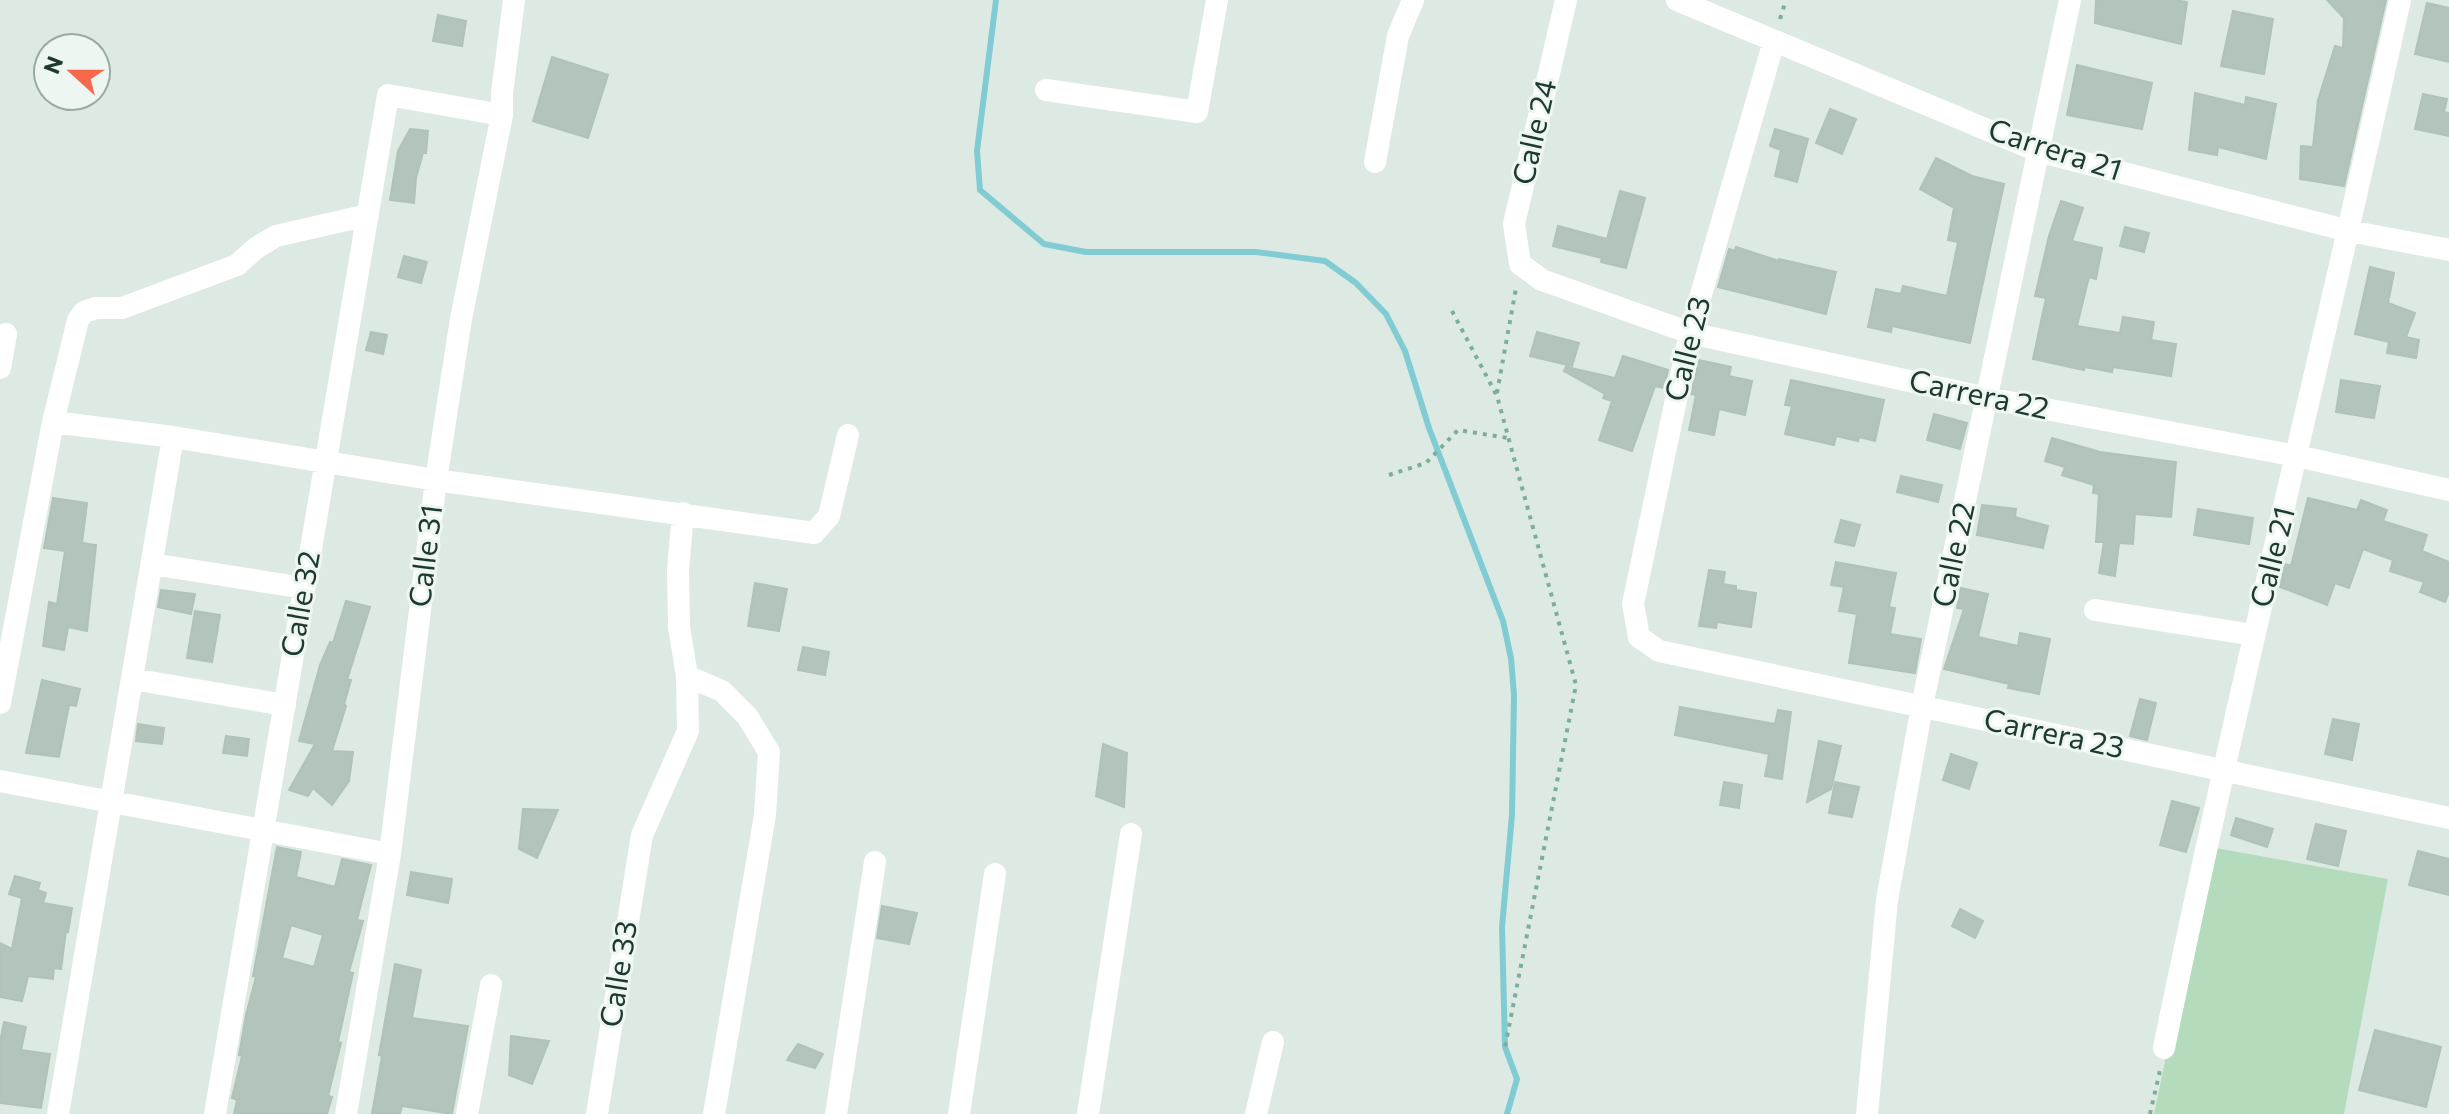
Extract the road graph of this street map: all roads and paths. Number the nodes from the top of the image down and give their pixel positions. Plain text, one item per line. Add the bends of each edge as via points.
1 (514, 0) edge
2 (1217, 0) edge
3 (1413, 0) edge
4 (1566, 0) edge
5 (1677, 0) edge
6 (2070, 0) edge
7 (2400, 0) edge
8 (1774, 41) junction
9 (1046, 90) dead end
10 (502, 115) junction
11 (2038, 151) junction
12 (1375, 162) dead end
13 (368, 215) junction
14 (2349, 231) junction
15 (2449, 250) edge
16 (1520, 264) junction
17 (1452, 311) dead end
18 (1690, 333) junction
19 (6, 334) dead end
20 (0, 368) edge
21 (1497, 396) junction
22 (1987, 398) junction
23 (53, 422) junction
24 (848, 435) dead end
25 (173, 437) junction
26 (1508, 438) junction
27 (2297, 456) junction
28 (325, 462) junction
29 (1389, 475) dead end
30 (436, 480) junction
31 (2449, 490) edge
32 (683, 513) junction
33 (152, 564) junction
34 (304, 588) junction
35 (2095, 610) dead end
36 (2254, 635) junction
37 (1659, 651) joint
38 (687, 676) junction
39 (132, 679) junction
40 (0, 703) edge
41 (285, 705) junction
42 (1922, 706) junction
43 (2223, 770) junction
44 (0, 781) edge
45 (111, 801) junction
46 (2449, 818) edge
47 (264, 829) junction
48 (1131, 834) dead end
49 (390, 854) junction
50 (875, 862) dead end
51 (995, 874) dead end
52 (491, 985) dead end
53 (1273, 1042) dead end
54 (1505, 1047) dead end
55 (2164, 1048) joint
56 (58, 1114) edge
57 (215, 1114) edge
58 (346, 1114) edge
59 (467, 1114) edge
60 (597, 1114) edge
61 (714, 1114) edge
62 (836, 1114) edge
63 (959, 1114) edge
64 (1088, 1114) edge
65 (1256, 1114) edge
66 (1867, 1114) edge
67 (2150, 1114) edge

1 - 10 street, Calle 31
2 - 9 street via 1197,112
3 - 12 street via 1398,36
4 - 16 street, Calle 24 via 1514,224
5 - 8 street, Carrera 21
6 - 11 street, Calle 22
7 - 14 street, Calle 21
8 - 11 street, Carrera 21
8 - 18 street, Calle 23
10 - 13 street, Calle 32 via 388,95
10 - 30 street, Calle 31 via 461,319
11 - 14 street, Carrera 21
11 - 22 street, Calle 22
13 - 23 street via 276,236 237,265 122,308 84,312
13 - 28 street, Calle 32
14 - 15 street, Carrera 21
14 - 27 street, Calle 21
16 - 18 street, Carrera 22 via 1542,280
16 - 21 path
17 - 21 path
18 - 22 street, Carrera 22
18 - 37 street, Calle 23 via 1633,604 1639,637
19 - 20 street
21 - 26 path
22 - 27 street, Carrera 22
22 - 42 street, Calle 22
23 - 25 street
23 - 40 street
24 - 32 street via 829,516 814,533
25 - 28 street
25 - 33 street
26 - 29 path via 1458,430 1426,463
26 - 54 path via 1576,685
27 - 31 street, Carrera 22
27 - 36 street, Calle 21
28 - 30 street
28 - 34 street, Calle 32
30 - 32 street
30 - 49 street, Calle 31
32 - 38 street, Calle 33 via 679,627
33 - 34 street
33 - 39 street
34 - 41 street, Calle 32
35 - 36 street
36 - 43 street, Calle 21
37 - 42 street, Carrera 23
38 - 60 street, Calle 33 via 688,731 642,835
38 - 61 street via 722,691 747,716 769,752 765,815
39 - 41 street
39 - 45 street
41 - 47 street, Calle 32
42 - 43 street, Carrera 23
42 - 66 street, Calle 22 via 1887,900
43 - 46 street, Carrera 23
43 - 55 street, Calle 21
44 - 45 street
45 - 47 street
45 - 56 street
47 - 49 street
47 - 57 street, Calle 32
48 - 64 street
49 - 58 street, Calle 31
50 - 62 street
51 - 63 street
52 - 59 street
53 - 65 street
55 - 67 path

